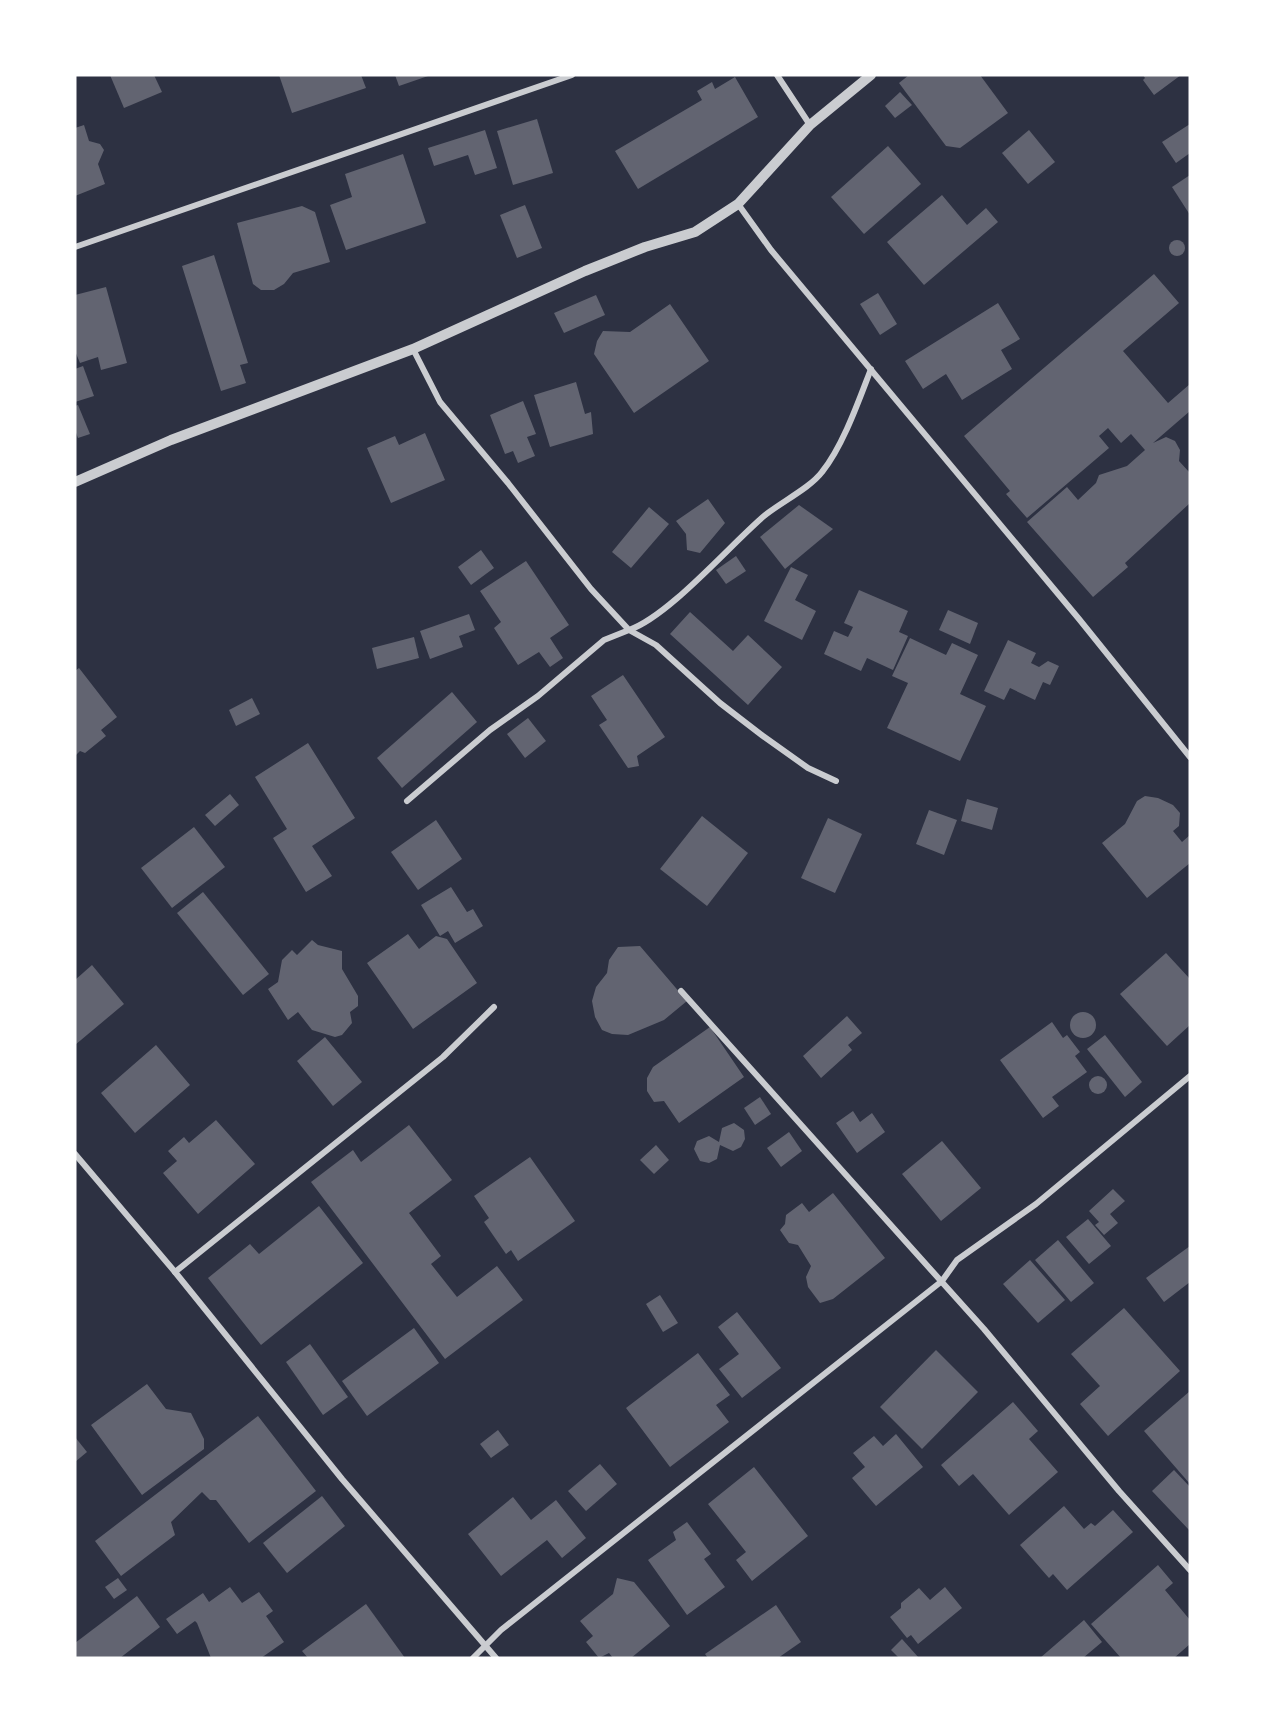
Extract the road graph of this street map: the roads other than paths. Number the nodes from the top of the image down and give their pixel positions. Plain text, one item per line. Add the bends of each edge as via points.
1 (572, 75) edge
2 (777, 75) edge
3 (871, 75) edge
4 (810, 125) junction
5 (738, 204) junction
6 (75, 247) edge
7 (413, 349) junction
8 (871, 369) junction
9 (75, 482) edge
10 (629, 630) junction
11 (1190, 757) edge
12 (836, 782) dead end
13 (406, 801) dead end
14 (681, 991) dead end
15 (494, 1007) dead end
16 (1190, 1076) edge
17 (75, 1154) edge
18 (175, 1272) junction
19 (942, 1281) junction
20 (1190, 1570) edge
21 (486, 1646) junction
22 (473, 1658) edge
23 (496, 1658) edge

1 - 6 street
2 - 4 street
3 - 4 street
4 - 5 street
5 - 7 street via 695,232 585,271
5 - 8 street via 771,250
7 - 9 street via 171,440
7 - 10 street via 440,402 591,590
8 - 10 street via 851,419 822,473 764,516 665,607 641,626
8 - 11 street
10 - 12 street via 657,645 763,736 808,768
10 - 13 street via 604,640
14 - 19 street
15 - 18 street via 443,1057
16 - 19 street via 1036,1204 957,1260
17 - 18 street
18 - 21 street via 342,1479
19 - 20 street
19 - 21 street via 501,1630
21 - 22 street
21 - 23 street

